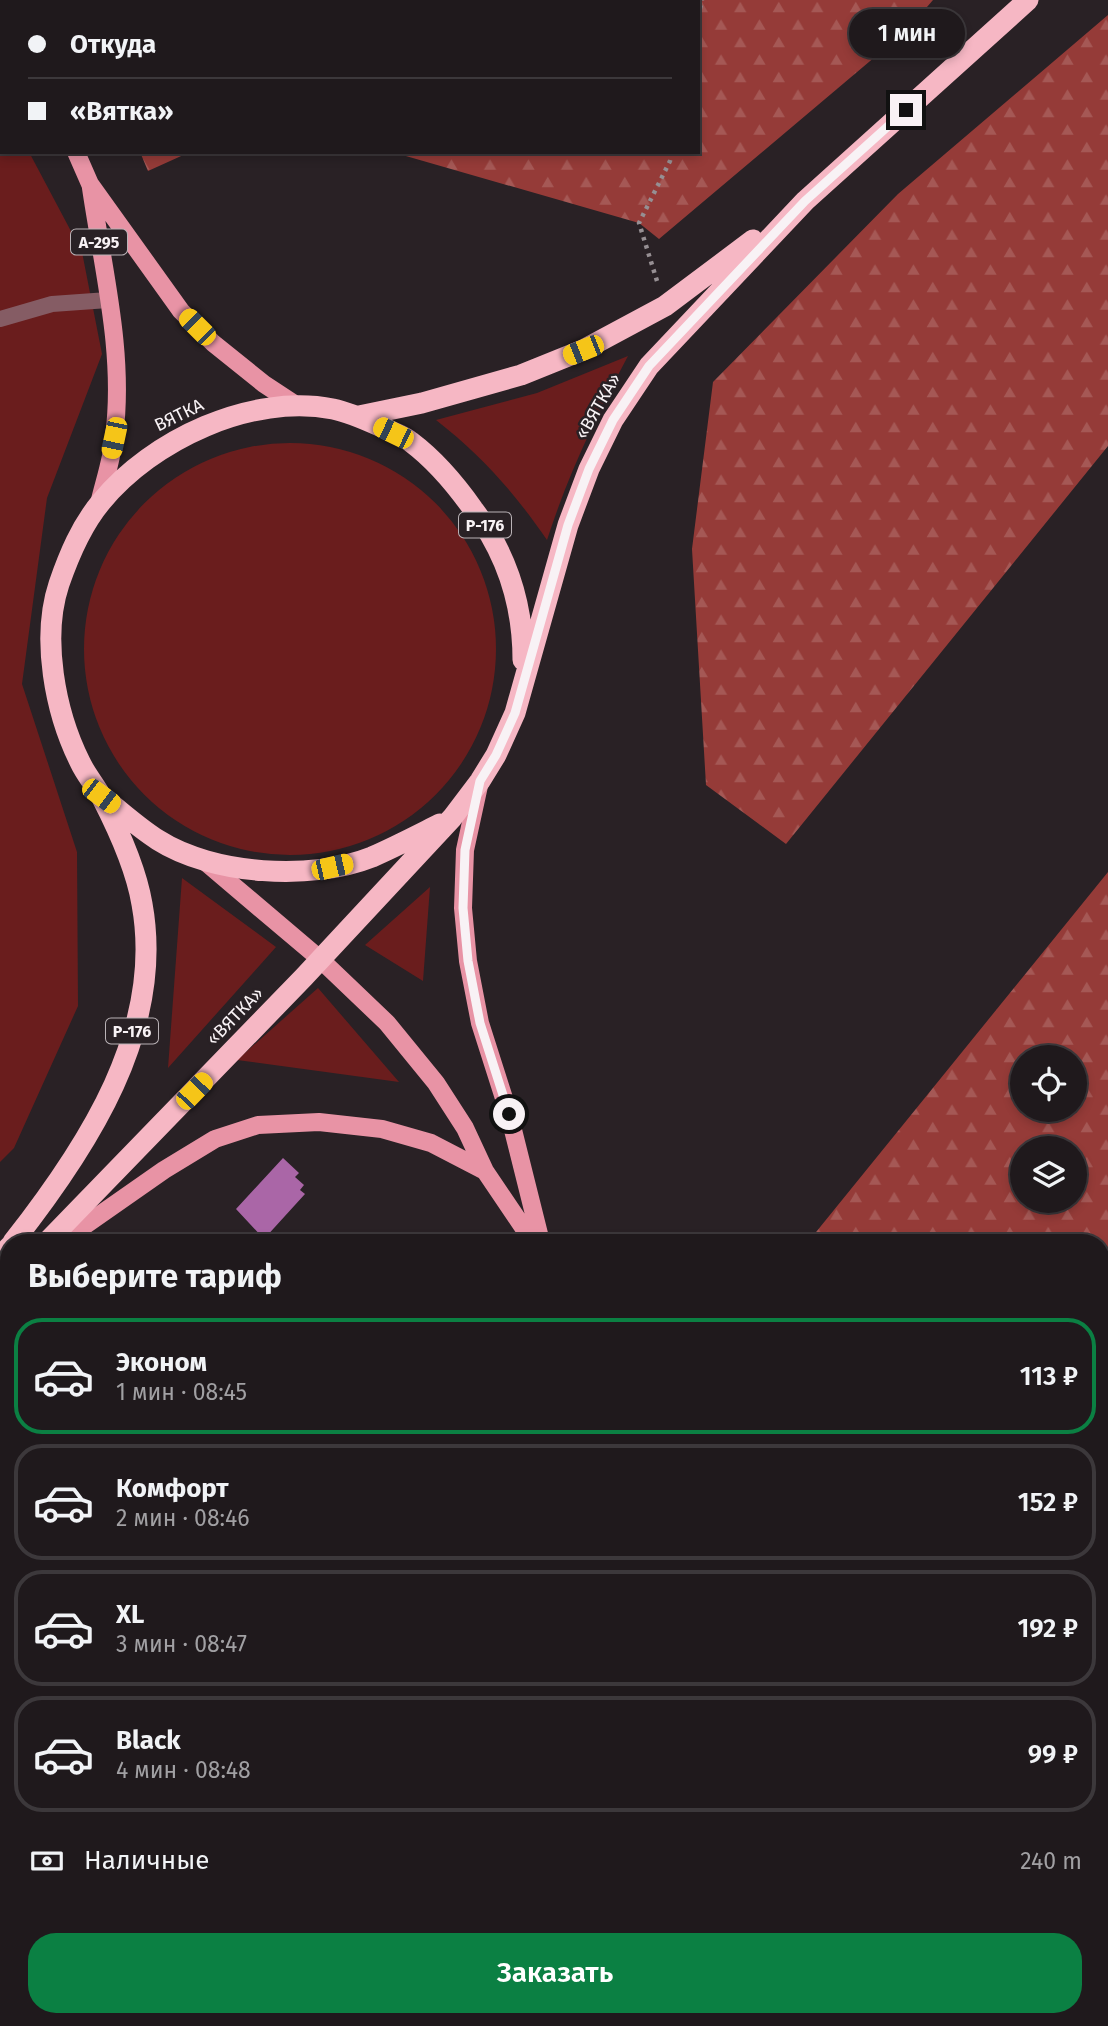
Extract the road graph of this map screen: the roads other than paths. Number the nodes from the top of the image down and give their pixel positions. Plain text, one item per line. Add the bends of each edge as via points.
1 (1028, 0) edge
2 (77, 154) edge
3 (90, 184) junction
4 (805, 201) junction
5 (108, 300) junction
6 (0, 319) edge
7 (299, 407) junction
8 (359, 416) junction
9 (99, 504) junction
10 (523, 687) junction
11 (480, 781) junction
12 (101, 796) junction
13 (452, 818) junction
14 (203, 860) junction
15 (320, 959) junction
16 (485, 1171) junction
17 (19, 1234) edge
18 (55, 1234) edge
19 (72, 1234) edge
20 (528, 1234) edge
21 (539, 1234) edge

1 - 4 highway, «ВЯТКА» / Р-176
2 - 3 main road, А-295
3 - 5 main road, А-295
3 - 7 main road, А-295 via 181,311 213,343
4 - 8 highway, «ВЯТКА» / Р-176 via 664,306 583,350 521,375
4 - 10 highway, «ВЯТКА» / Р-176 via 649,366 613,420 568,525
5 - 6 lane via 52,304
5 - 9 main road, А-295 via 118,391 114,438
7 - 8 highway, «ВЯТКА» / Р-176
7 - 9 highway, ВЯТКА / Р-176 via 269,409 194,430 125,476
8 - 10 highway, «ВЯТКА» / Р-176 via 410,441 455,484 485,525 512,577 523,633
9 - 12 highway, «ВЯТКА» / Р-176 via 74,543 58,588 51,635 63,719 80,763
10 - 11 highway, «ВЯТКА» / Р-176 via 496,755
11 - 13 highway, «ВЯТКА» / Р-176
11 - 21 main road via 465,850 463,908 468,961 480,1023
12 - 14 highway, «ВЯТКА» / Р-176 via 159,841
12 - 17 highway, «ВЯТКА» / Р-176 via 127,852 142,901 145,977 121,1068 99,1117
13 - 14 highway, «ВЯТКА» / Р-176 via 370,858 314,871 259,871
13 - 15 highway, «ВЯТКА» / Р-176
14 - 15 main road
15 - 16 main road via 387,1023 436,1083
15 - 18 highway, «ВЯТКА» / Р-176
16 - 19 main road via 431,1143 382,1129 319,1122 258,1125 215,1139
16 - 20 main road

